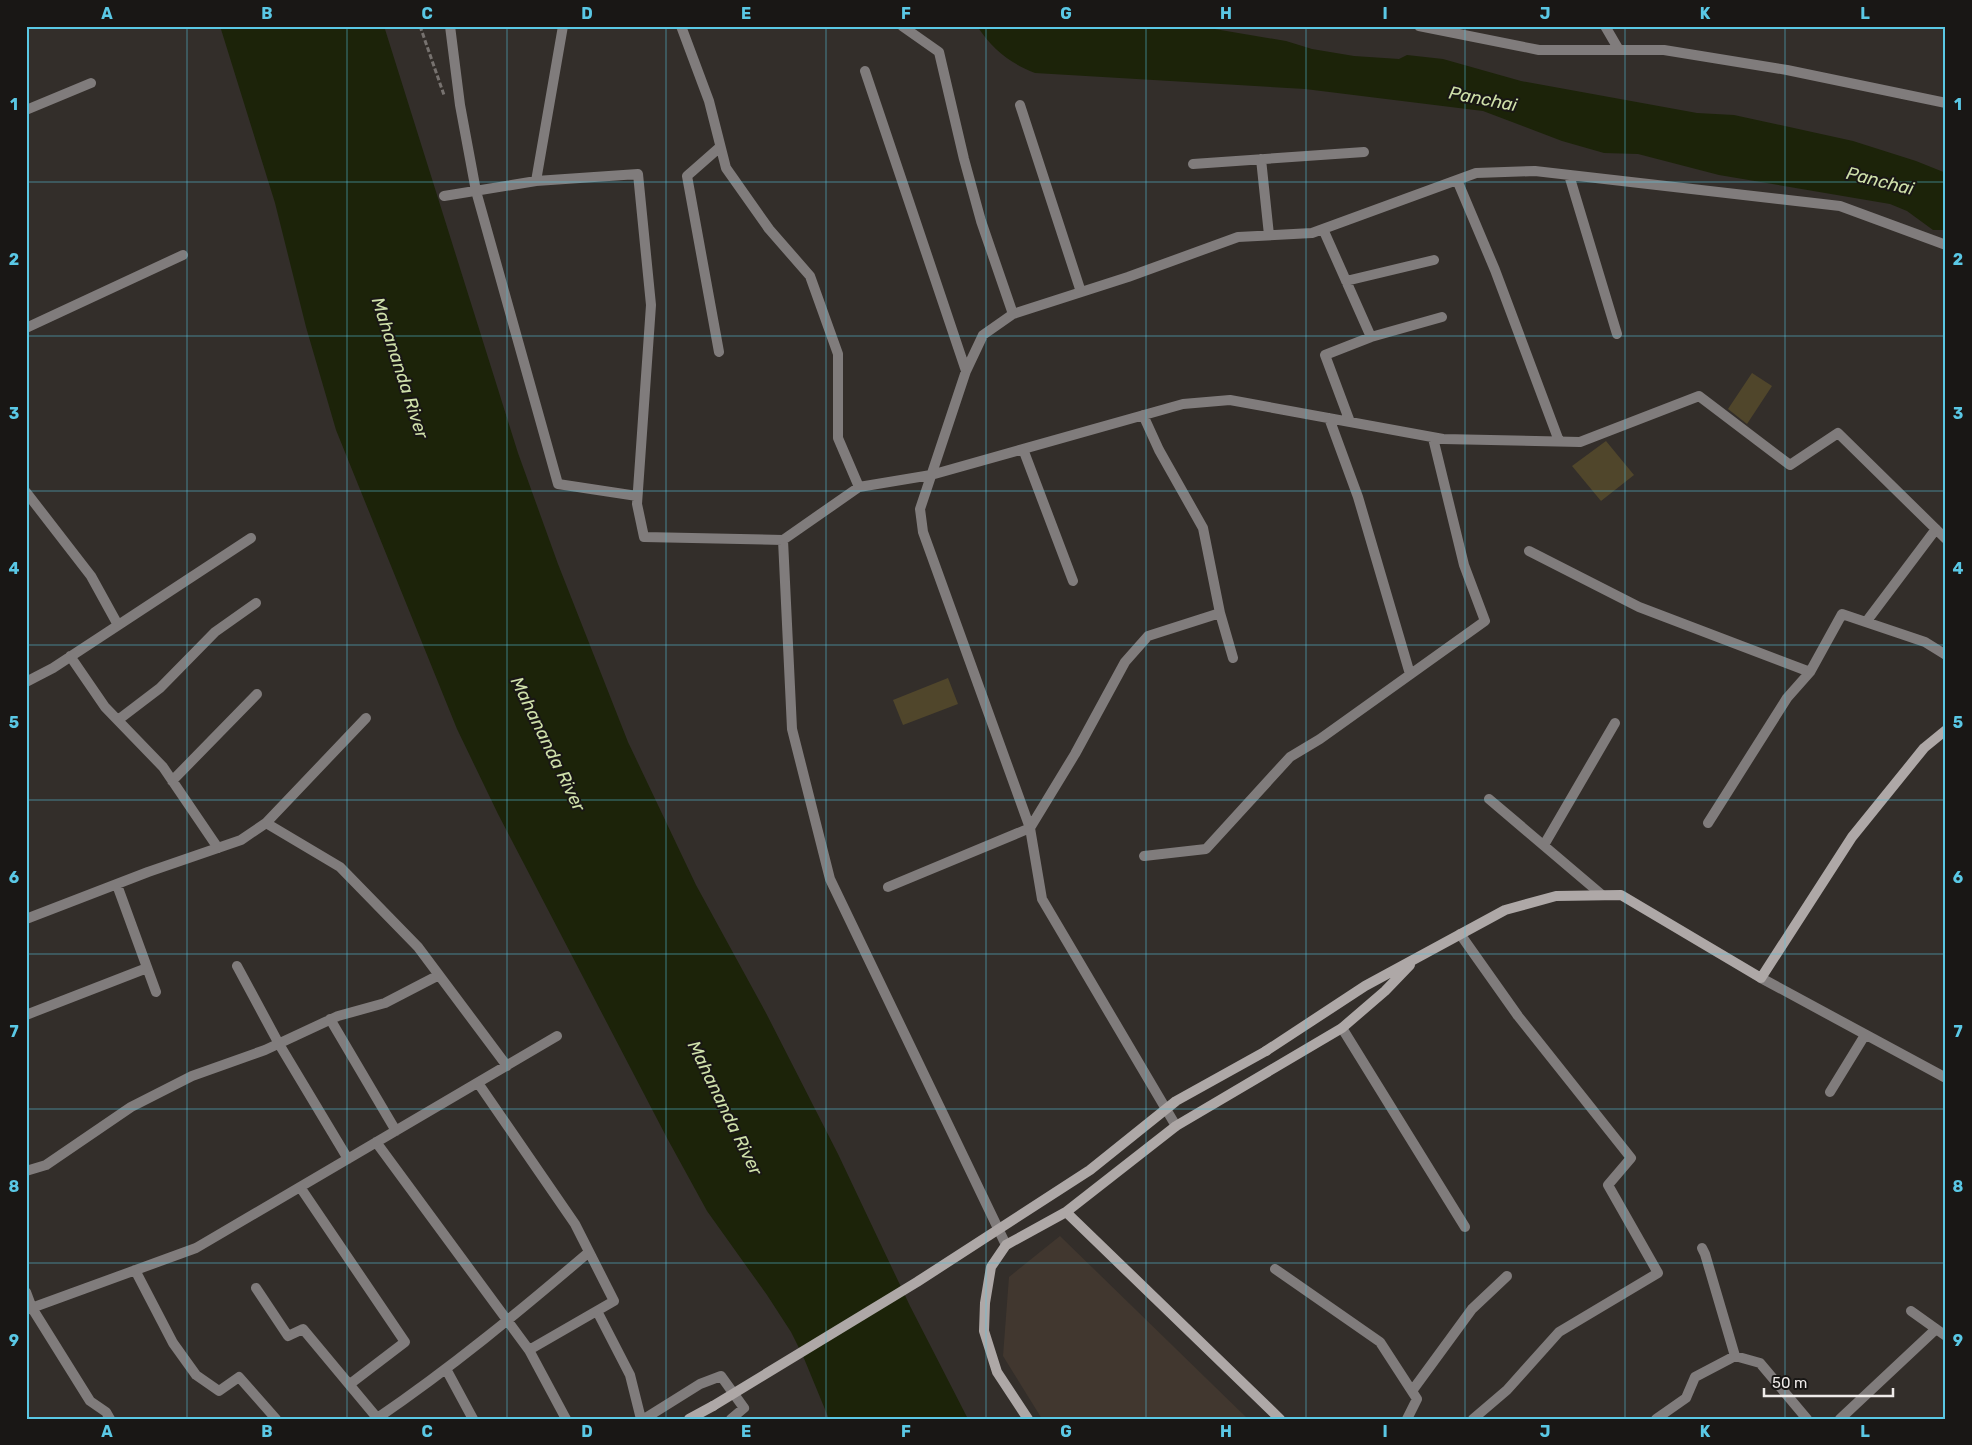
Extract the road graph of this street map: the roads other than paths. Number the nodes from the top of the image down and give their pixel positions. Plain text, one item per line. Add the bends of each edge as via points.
1 (450, 26) edge
2 (563, 26) edge
3 (681, 26) edge
4 (902, 26) edge
5 (1419, 26) edge
6 (1606, 26) edge
7 (1619, 50) junction
8 (865, 71) dead end
9 (91, 83) dead end
10 (1946, 104) edge
11 (1020, 105) dead end
12 (26, 110) edge
13 (720, 147) junction
14 (1364, 152) dead end
15 (1261, 159) junction
16 (1193, 164) dead end
17 (1569, 175) junction
18 (1457, 180) junction
19 (536, 181) junction
20 (476, 191) junction
21 (444, 196) dead end
22 (1323, 229) junction
23 (1269, 235) junction
24 (1946, 245) edge
25 (183, 255) dead end
26 (1434, 260) dead end
27 (1346, 281) junction
28 (1081, 292) junction
29 (1012, 314) junction
30 (1442, 317) dead end
31 (26, 328) edge
32 (1617, 334) dead end
33 (1371, 337) junction
34 (719, 352) dead end
35 (966, 371) junction
36 (1143, 415) junction
37 (1329, 418) junction
38 (1350, 422) junction
39 (1433, 438) junction
40 (1559, 442) junction
41 (1023, 449) junction
42 (931, 475) junction
43 (859, 487) junction
44 (26, 492) edge
45 (637, 496) junction
46 (1936, 529) junction
47 (251, 538) dead end
48 (1946, 539) edge
49 (783, 540) junction
50 (1529, 551) dead end
51 (1073, 581) dead end
52 (256, 603) dead end
53 (1220, 613) junction
54 (1866, 622) junction
55 (118, 626) junction
56 (70, 656) junction
57 (1946, 656) edge
58 (1233, 658) dead end
59 (1810, 672) junction
60 (1410, 674) junction
61 (26, 682) edge
62 (258, 694) dead end
63 (366, 718) dead end
64 (118, 720) junction
65 (1615, 723) dead end
66 (1946, 730) edge
67 (172, 780) junction
68 (1489, 799) dead end
69 (266, 823) junction
70 (1708, 823) dead end
71 (1030, 828) junction
72 (1544, 845) junction
73 (218, 848) junction
74 (1144, 856) dead end
75 (117, 885) junction
76 (888, 887) dead end
77 (1602, 895) junction
78 (26, 920) edge
79 (1460, 934) junction
80 (1416, 958) junction
81 (237, 966) dead end
82 (148, 968) junction
83 (439, 975) junction
84 (1761, 978) junction
85 (156, 992) dead end
86 (26, 1015) edge
87 (330, 1019) junction
88 (1342, 1028) junction
89 (1865, 1035) junction
90 (558, 1036) dead end
91 (279, 1044) junction
92 (507, 1066) junction
93 (1946, 1078) edge
94 (478, 1082) junction
95 (1830, 1092) dead end
96 (1176, 1126) junction
97 (396, 1131) junction
98 (376, 1142) junction
99 (348, 1159) junction
100 (26, 1171) edge
101 (300, 1187) junction
102 (1066, 1212) junction
103 (1464, 1227) dead end
104 (1006, 1245) junction
105 (1702, 1248) dead end
106 (589, 1252) junction
107 (1275, 1269) dead end
108 (136, 1270) junction
109 (1507, 1276) dead end
110 (256, 1288) dead end
111 (26, 1292) edge
112 (29, 1309) edge
113 (597, 1310) junction
114 (1911, 1310) dead end
115 (508, 1321) junction
116 (1936, 1329) junction
117 (1946, 1336) edge
118 (529, 1350) junction
119 (1735, 1356) junction
120 (446, 1370) junction
121 (350, 1384) junction
122 (1412, 1391) junction
123 (377, 1418) edge
124 (110, 1419) edge
125 (276, 1419) edge
126 (474, 1419) edge
127 (566, 1419) edge
128 (642, 1419) edge
129 (688, 1419) edge
130 (731, 1419) edge
131 (1028, 1419) edge
132 (1280, 1419) edge
133 (1407, 1419) edge
134 (1472, 1419) edge
135 (1656, 1419) edge
136 (1806, 1419) edge
137 (1840, 1419) edge

1 - 20 street
2 - 19 street
3 - 13 street via 709,101
4 - 29 street via 939,52 964,159
5 - 7 street via 1539,50
6 - 7 street
7 - 10 street via 1664,50
8 - 35 street
9 - 12 street
11 - 28 street
13 - 34 street via 687,176
13 - 43 street via 726,168 769,229 810,276 838,354 838,438
14 - 15 street
15 - 16 street
15 - 23 street
17 - 18 street via 1536,171 1476,173
17 - 24 street via 1840,206
17 - 32 street
18 - 22 street
18 - 40 street
19 - 20 street
19 - 45 street via 638,174 650,305
20 - 21 street
20 - 45 street via 558,484
22 - 23 street via 1312,234
22 - 27 street
23 - 28 street via 1238,237
25 - 31 street
26 - 27 street
27 - 33 street
28 - 29 street
29 - 35 street via 983,335
30 - 33 street
33 - 38 street via 1325,355
35 - 42 street
36 - 37 street via 1183,404 1230,400
36 - 41 street
36 - 53 street via 1203,528
37 - 38 street
37 - 60 street via 1358,497
38 - 39 street
39 - 40 street
39 - 60 street via 1464,565 1485,620
40 - 46 street via 1580,442 1699,396 1790,465 1838,433
41 - 42 street
41 - 51 street
42 - 43 street
42 - 71 street via 920,509 923,532
43 - 49 street
44 - 55 street via 91,576
45 - 49 street via 644,537
46 - 48 street
46 - 54 street
47 - 55 street
49 - 104 street via 792,729 830,879
50 - 59 street via 1639,607
52 - 64 street via 215,632 160,688
53 - 58 street
53 - 71 street via 1148,636 1125,662
54 - 57 street via 1925,642
54 - 59 street via 1842,614
55 - 56 street
56 - 61 street
56 - 64 street via 105,707
59 - 70 street via 1787,698
60 - 74 street via 1290,757 1206,849
62 - 67 street
63 - 69 street
64 - 67 street
65 - 72 street
66 - 84 street via 1924,748 1852,837
67 - 73 street
68 - 72 street
69 - 73 street via 242,840
69 - 83 street via 340,868 418,947
71 - 76 street
71 - 96 street via 1042,899
72 - 77 street
73 - 75 street
75 - 78 street
75 - 82 street
77 - 79 street via 1556,896 1514,907
77 - 84 street via 1621,895
79 - 80 street
79 - 134 street via 1518,1016 1631,1158 1608,1185 1658,1273 1559,1332 1507,1390
80 - 88 street via 1385,991
80 - 129 street, bridge via 1365,986 1266,1051 1176,1101 1081,1175 917,1282
81 - 91 street
82 - 85 street
82 - 86 street
83 - 87 street via 385,1003
83 - 92 street
84 - 89 street
87 - 91 street
87 - 97 street
88 - 96 street
88 - 103 street
89 - 93 street
89 - 95 street
90 - 92 street
91 - 99 street
91 - 100 street via 192,1076 148,1098 46,1165
92 - 94 street
94 - 97 street
94 - 106 street via 575,1224
96 - 102 street
97 - 98 street
98 - 99 street
98 - 115 street
99 - 101 street
101 - 108 street via 196,1248
101 - 121 street via 404,1342
102 - 104 street
102 - 132 street
104 - 131 street via 991,1267 984,1331 997,1372
105 - 119 street
106 - 113 street via 614,1301
106 - 115 street
107 - 122 street via 1380,1342
108 - 112 street
108 - 125 street via 173,1343 196,1375 219,1391 239,1376
109 - 122 street via 1472,1309
110 - 121 street via 288,1336 303,1329
111 - 112 street
112 - 124 street via 90,1402 106,1412
113 - 118 street
113 - 128 street via 630,1375
114 - 116 street
115 - 118 street
115 - 120 street
116 - 117 street
116 - 137 street
118 - 127 street
119 - 135 street via 1695,1377 1686,1398
119 - 136 street via 1760,1363
120 - 123 street
120 - 126 street
121 - 123 street
122 - 133 street via 1417,1399
128 - 130 street via 700,1384 720,1376 744,1408

